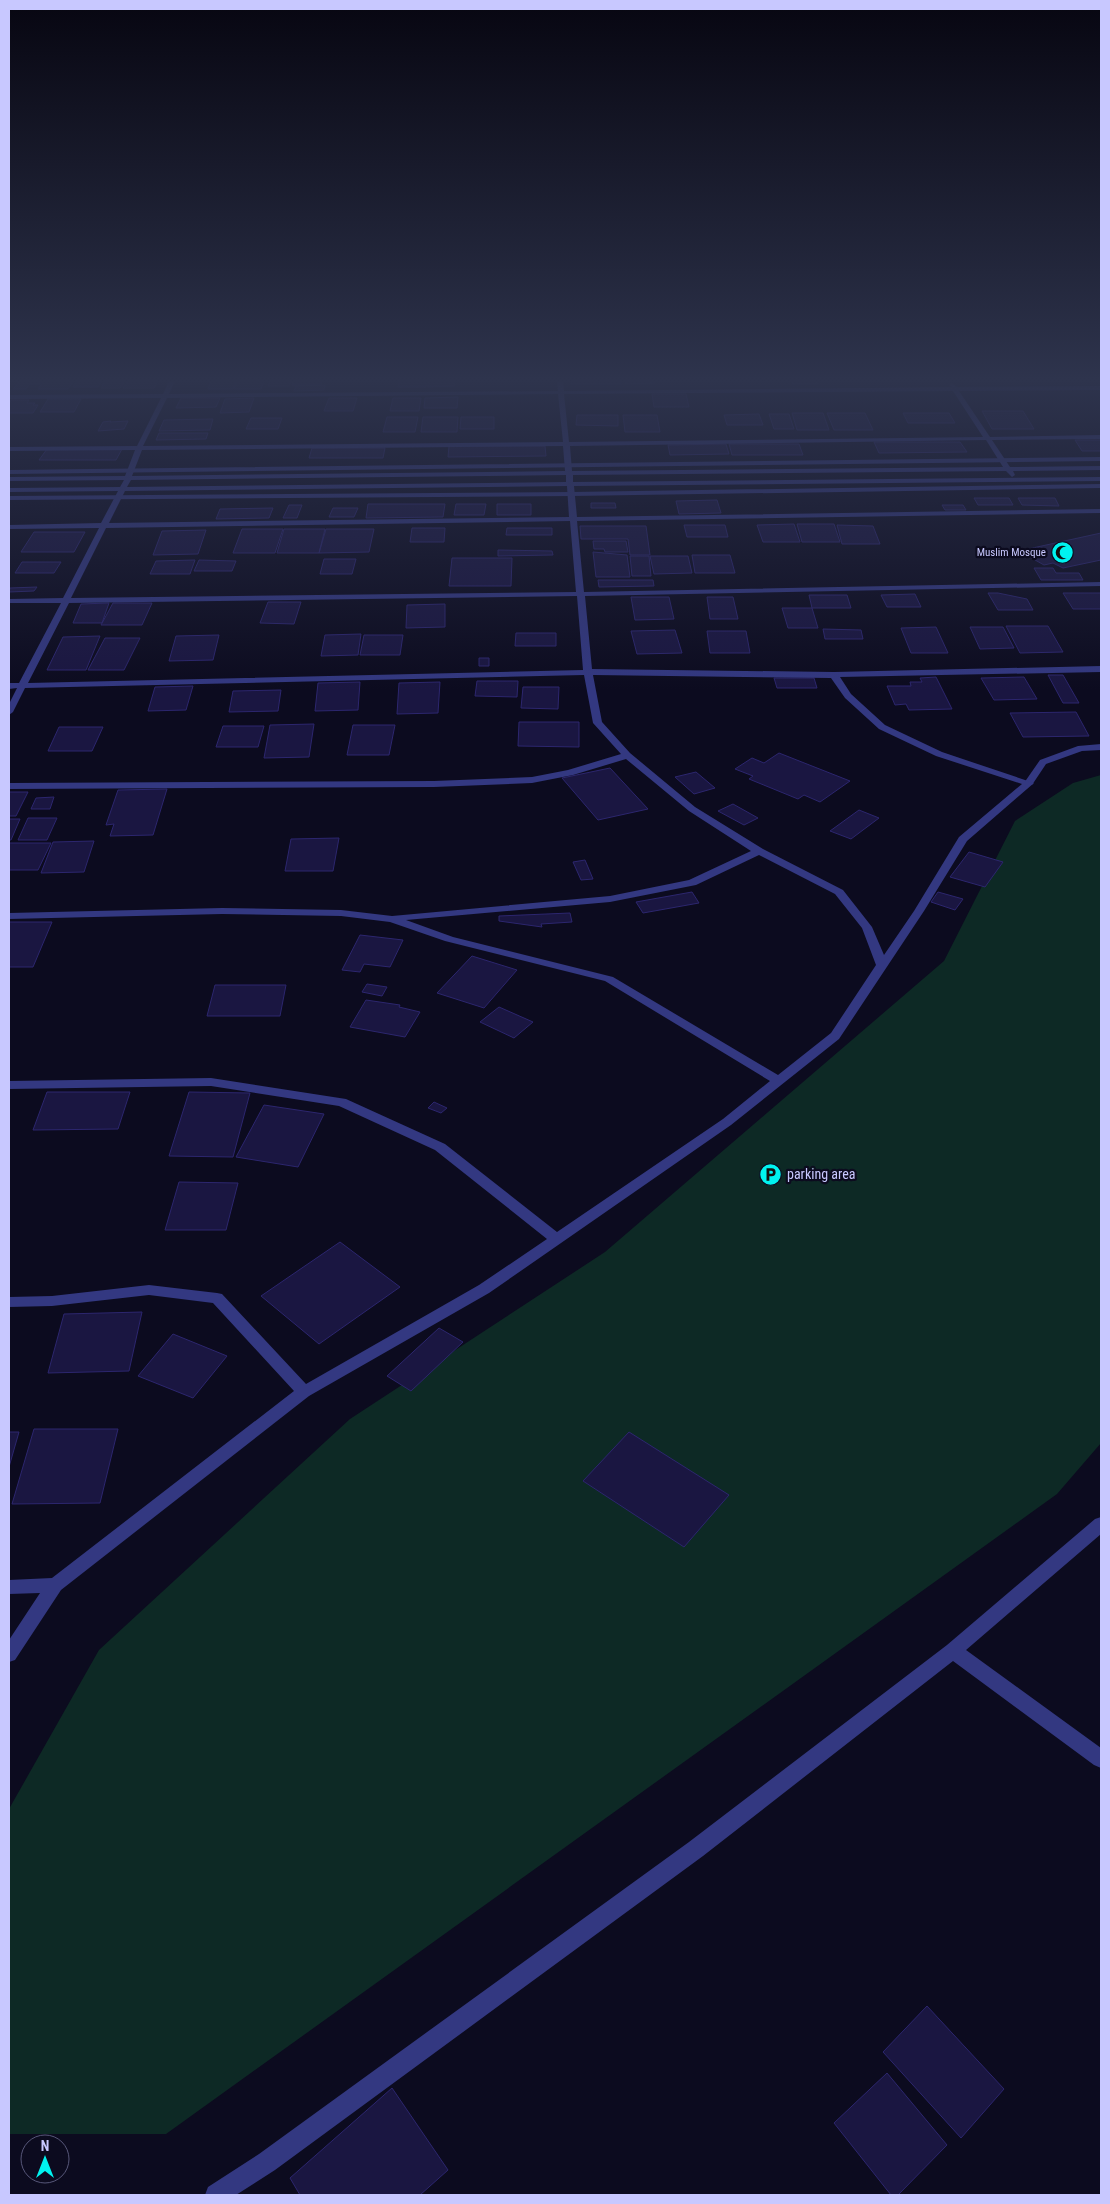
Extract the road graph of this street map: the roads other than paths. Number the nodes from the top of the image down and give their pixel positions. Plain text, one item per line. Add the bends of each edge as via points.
1 (124, 484) edge
2 (672, 484) edge
3 (570, 485) junction
4 (1101, 486) edge
5 (9, 490) edge
6 (119, 493) junction
7 (572, 494) junction
8 (9, 498) edge
9 (1101, 510) edge
10 (573, 518) junction
11 (9, 527) edge
12 (102, 527) junction
13 (1101, 584) edge
14 (581, 594) junction
15 (9, 600) edge
16 (65, 600) junction
17 (1101, 669) edge
18 (588, 672) junction
19 (834, 675) junction
20 (9, 686) edge
21 (22, 686) junction
22 (9, 712) edge
23 (1101, 747) edge
24 (627, 755) junction
25 (1029, 783) junction
26 (9, 786) edge
27 (759, 851) junction
28 (9, 916) edge
29 (392, 918) junction
30 (882, 965) junction
31 (779, 1081) junction
32 (9, 1085) edge
33 (556, 1239) junction
34 (9, 1302) edge
35 (304, 1392) junction
36 (1101, 1524) edge
37 (55, 1585) junction
38 (9, 1587) edge
39 (954, 1651) junction
40 (9, 1654) edge
41 (1101, 1759) edge
42 (216, 2195) edge

1 - 6 street
2 - 3 street
3 - 6 street
3 - 7 street
4 - 7 street
5 - 6 street
6 - 7 street
6 - 8 street
6 - 12 street
7 - 10 street
9 - 10 street
10 - 12 street
10 - 14 street
11 - 12 street
12 - 16 street
13 - 14 street
14 - 16 street
14 - 18 street
15 - 16 street
16 - 21 street
17 - 19 street
18 - 19 street
18 - 21 street
18 - 24 street via 598,722
19 - 25 street via 848,696 882,727 939,754
20 - 21 street
21 - 22 street
23 - 25 street via 1081,748 1043,762
24 - 26 street via 532,780 434,784
24 - 27 street via 692,809
25 - 30 street via 963,839
27 - 29 street via 692,883 610,899
27 - 30 street via 839,892 867,927
28 - 29 street via 222,911 341,913
29 - 31 street via 450,939 609,979
30 - 31 street via 835,1036
31 - 33 street via 728,1122
32 - 33 street via 211,1082 342,1102 440,1147
33 - 35 street via 484,1288
34 - 35 street via 52,1301 149,1290 217,1298
35 - 37 street
36 - 39 street
37 - 38 street
37 - 40 street
39 - 41 street
39 - 42 street via 696,1849 267,2162

